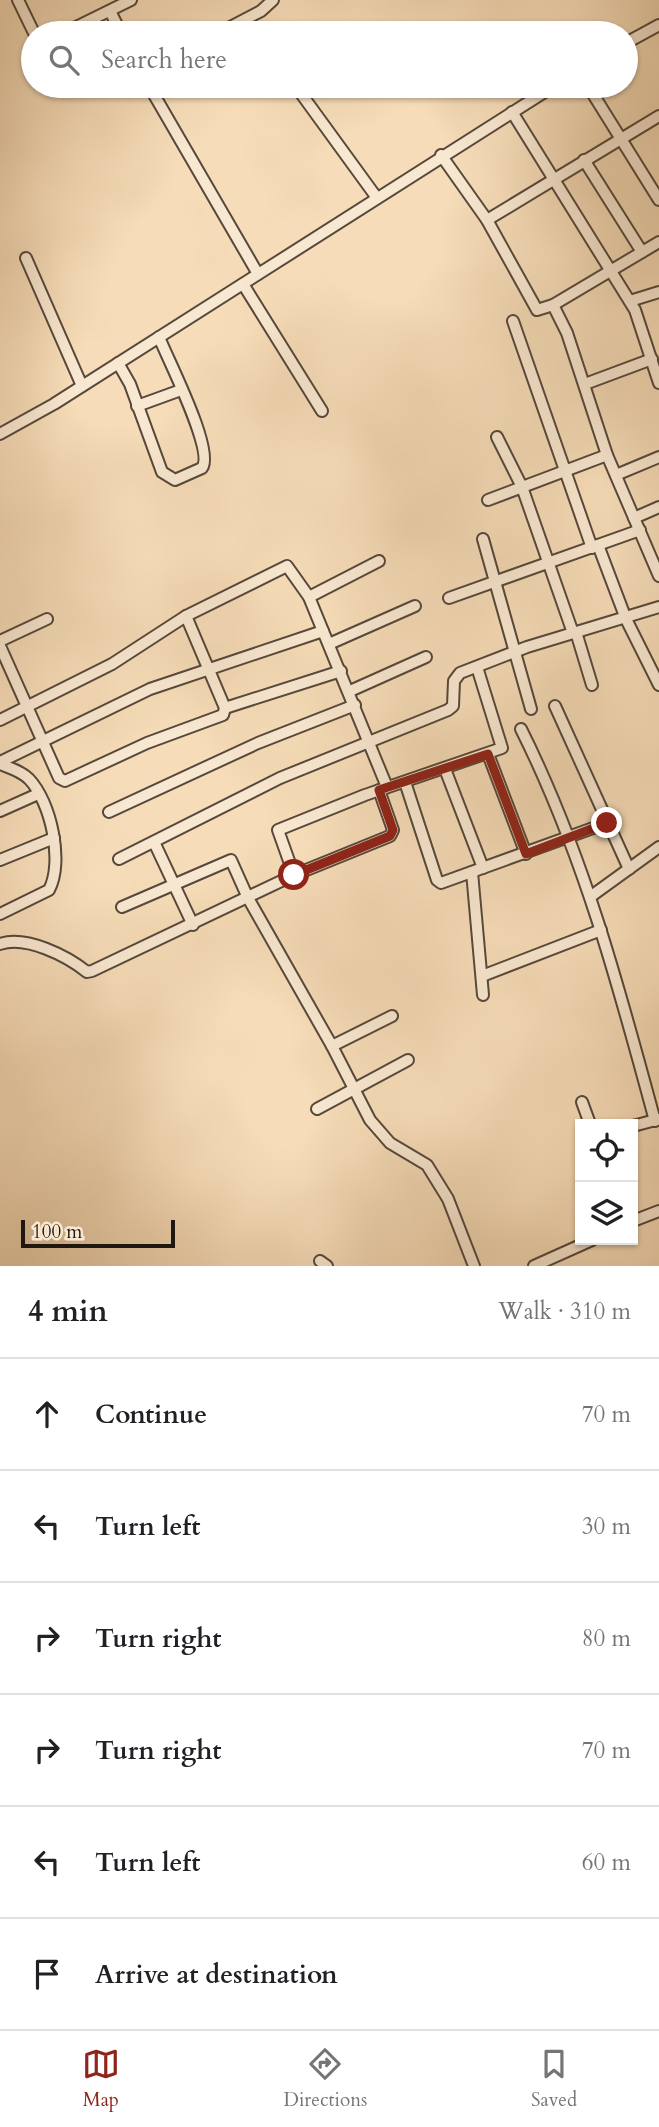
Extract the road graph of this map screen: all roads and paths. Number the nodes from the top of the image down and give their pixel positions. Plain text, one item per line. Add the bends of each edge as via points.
1 (18, 0) edge
2 (131, 0) edge
3 (273, 0) edge
4 (110, 11) junction
5 (28, 21) edge
6 (89, 21) edge
7 (115, 21) edge
8 (242, 21) edge
9 (659, 24) edge
10 (638, 36) edge
11 (156, 98) edge
12 (304, 98) edge
13 (535, 98) edge
14 (596, 98) edge
15 (512, 112) junction
16 (659, 116) edge
17 (621, 138) junction
18 (441, 156) junction
19 (584, 160) junction
20 (555, 179) junction
21 (377, 198) junction
22 (659, 200) edge
23 (487, 220) junction
24 (659, 242) edge
25 (642, 252) junction
26 (26, 258) dead end
27 (612, 269) junction
28 (258, 274) junction
29 (243, 284) junction
30 (659, 292) edge
31 (630, 301) junction
32 (553, 305) junction
33 (513, 321) dead end
34 (159, 337) junction
35 (654, 356) edge
36 (118, 363) junction
37 (659, 383) edge
38 (585, 384) junction
39 (82, 386) junction
40 (181, 390) junction
41 (138, 406) junction
42 (322, 411) dead end
43 (0, 434) edge
44 (497, 437) dead end
45 (607, 455) junction
46 (659, 457) edge
47 (565, 470) junction
48 (616, 475) junction
49 (522, 487) junction
50 (488, 500) dead end
51 (659, 507) edge
52 (634, 518) junction
53 (640, 530) junction
54 (483, 539) dead end
55 (595, 547) junction
56 (655, 556) edge
57 (379, 561) dead end
58 (548, 563) junction
59 (659, 576) edge
60 (496, 582) junction
61 (309, 597) junction
62 (449, 597) dead end
63 (415, 606) dead end
64 (659, 607) edge
65 (186, 616) junction
66 (47, 619) dead end
67 (626, 619) junction
68 (323, 631) junction
69 (575, 633) junction
70 (0, 641) edge
71 (329, 643) junction
72 (0, 646) edge
73 (515, 653) junction
74 (426, 657) dead end
75 (477, 667) junction
76 (208, 668) junction
77 (341, 671) junction
78 (592, 685) dead end
79 (659, 685) edge
80 (349, 691) junction
81 (355, 705) junction
82 (555, 706) dead end
83 (28, 707) junction
84 (225, 708) junction
85 (531, 709) dead end
86 (0, 720) edge
87 (521, 729) dead end
88 (44, 742) junction
89 (371, 743) junction
90 (488, 754) junction
91 (0, 763) edge
92 (445, 769) junction
93 (405, 782) junction
94 (383, 789) junction
95 (38, 794) junction
96 (0, 811) edge
97 (109, 812) dead end
98 (607, 823) junction
99 (54, 838) junction
100 (567, 838) junction
101 (154, 842) junction
102 (659, 846) edge
103 (526, 854) junction
104 (119, 859) dead end
105 (0, 860) edge
106 (629, 869) junction
107 (477, 870) junction
108 (294, 875) junction
109 (173, 884) junction
110 (590, 897) junction
111 (248, 898) junction
112 (122, 908) dead end
113 (0, 914) edge
114 (193, 925) junction
115 (601, 930) junction
116 (0, 944) edge
117 (482, 976) junction
118 (483, 995) dead end
119 (392, 1016) dead end
120 (332, 1046) junction
121 (408, 1060) dead end
122 (354, 1090) junction
123 (582, 1102) dead end
124 (317, 1110) dead end
125 (588, 1119) edge
126 (657, 1120) edge
127 (638, 1125) edge
128 (659, 1211) edge
129 (638, 1219) edge
130 (581, 1245) edge
131 (474, 1266) edge
132 (534, 1266) edge

1 - 5 street
2 - 4 street
3 - 8 street
4 - 6 street
4 - 7 street
9 - 10 street
11 - 28 street
12 - 21 street
13 - 15 street
14 - 17 street
15 - 18 street
15 - 20 street
16 - 17 street
17 - 19 street
17 - 22 street
18 - 21 street
18 - 23 street
19 - 20 street
19 - 25 street
20 - 23 street
20 - 27 street
21 - 28 street
23 - 32 street via 537,310
24 - 25 street
25 - 27 street
26 - 39 street
27 - 31 street
27 - 32 street
28 - 29 street
29 - 34 street
29 - 42 street
30 - 31 street
31 - 35 street
32 - 38 street
33 - 47 street
34 - 36 street
34 - 40 street
35 - 37 street
35 - 38 street
36 - 39 street
36 - 41 street
38 - 45 street
39 - 43 street
40 - 41 street
40 - 41 street via 207,456 202,468 183,478 175,480 162,472
44 - 49 street
45 - 47 street
45 - 48 street
46 - 48 street
47 - 49 street
47 - 55 street
48 - 52 street
49 - 50 street
49 - 58 street
51 - 52 street
52 - 53 street
53 - 55 street
53 - 56 street
54 - 60 street
55 - 58 street
55 - 67 street
56 - 59 street
57 - 61 street
58 - 60 street
58 - 69 street
60 - 62 street
60 - 73 street
61 - 65 street via 287,566
61 - 68 street
63 - 71 street
64 - 67 street
65 - 76 street
65 - 83 street via 113,664
66 - 70 street
67 - 69 street
67 - 79 street
68 - 71 street
68 - 76 street
69 - 73 street
69 - 78 street
71 - 77 street
72 - 83 street
73 - 75 street
73 - 85 street
74 - 80 street
75 - 89 street via 456,676 454,702 448,710
75 - 90 street via 503,746
76 - 84 street
76 - 88 street via 150,689
77 - 80 street
77 - 84 street
80 - 81 street
81 - 89 street
81 - 97 street via 258,743
82 - 98 street
83 - 86 street
83 - 88 street
84 - 88 street via 219,717 147,743 65,781 59,778
87 - 100 street
88 - 91 street
89 - 94 street
89 - 101 street via 280,778
90 - 92 street
90 - 103 street
91 - 95 street via 28,778
92 - 93 street
92 - 107 street
93 - 94 street
93 - 107 street via 437,880 444,882
94 - 108 street via 393,830 390,836
94 - 108 street via 278,830
95 - 96 street
95 - 99 street
98 - 100 street
98 - 106 street
99 - 105 street
99 - 113 street via 57,860 49,890
100 - 103 street
100 - 110 street
101 - 104 street
101 - 109 street
102 - 106 street
103 - 107 street
106 - 110 street
107 - 117 street
108 - 111 street
109 - 111 street via 231,860
109 - 112 street
109 - 114 street
110 - 115 street
111 - 114 street
111 - 120 street
114 - 116 street via 87,972 19,941
115 - 117 street
115 - 126 street
117 - 118 street
119 - 120 street
120 - 122 street
121 - 122 street
122 - 124 street
122 - 131 street via 379,1132 420,1159 435,1177
123 - 125 street
126 - 127 street
128 - 129 street
130 - 132 street

